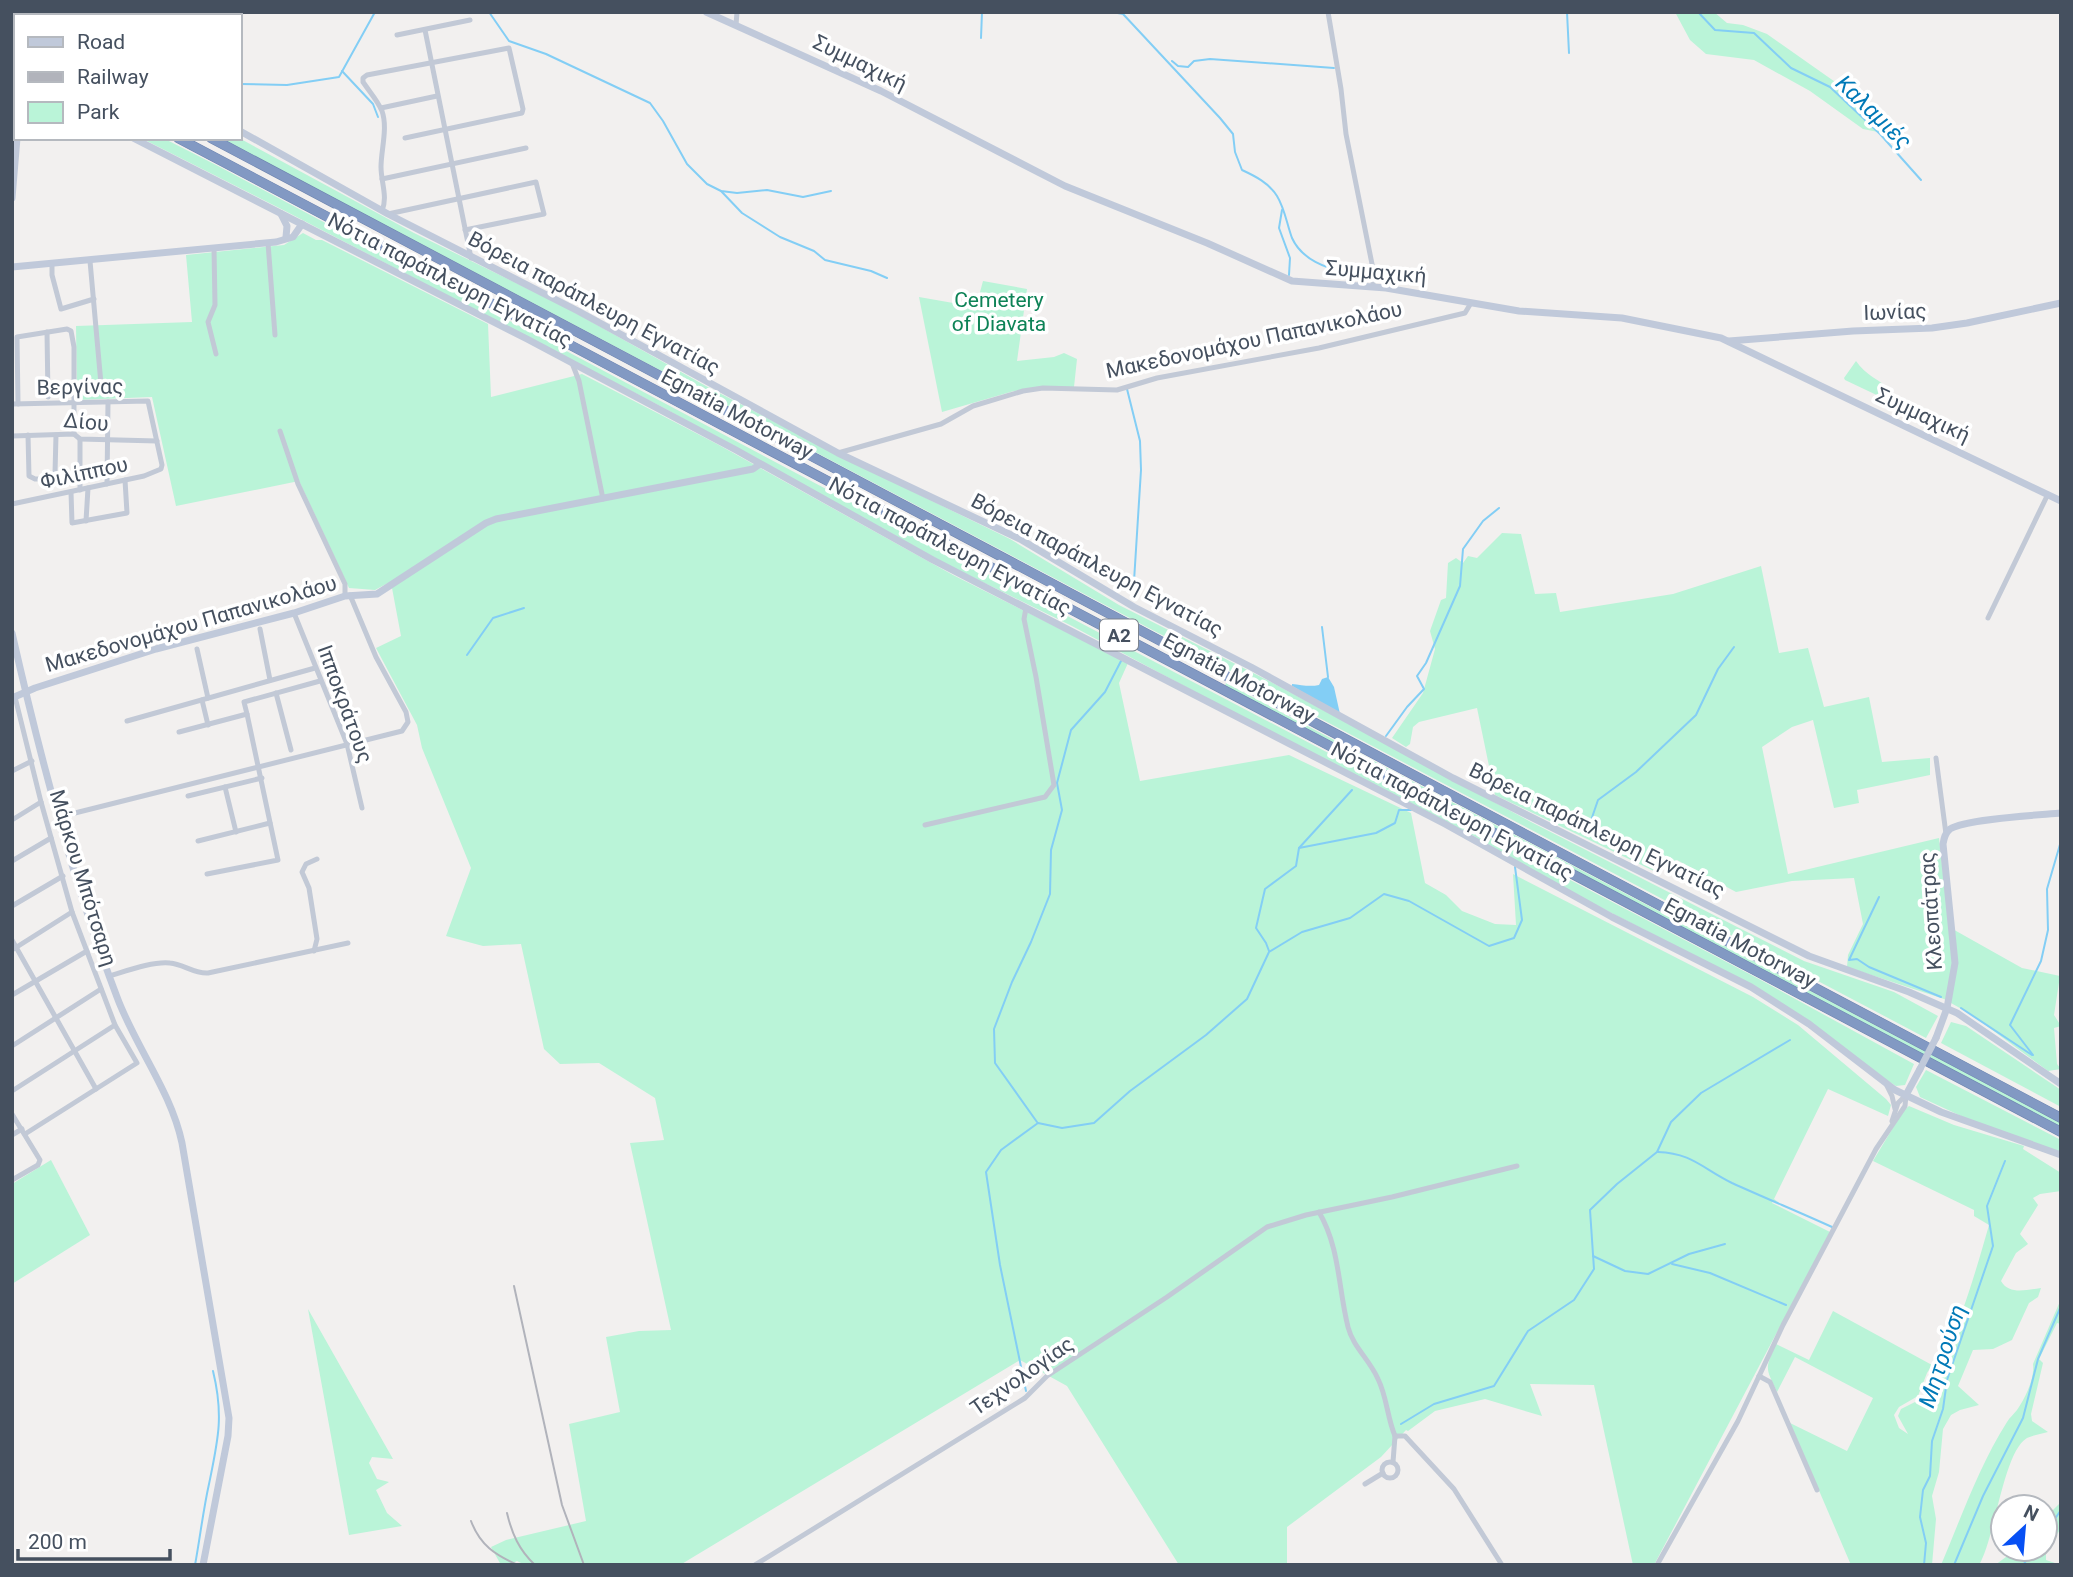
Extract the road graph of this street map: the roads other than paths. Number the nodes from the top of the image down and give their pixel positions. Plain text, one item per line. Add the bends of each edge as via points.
1 (706, 12) edge
2 (737, 12) edge
3 (1328, 12) edge
4 (470, 20) dead end
5 (736, 25) junction
6 (425, 30) junction
7 (397, 35) dead end
8 (430, 62) junction
9 (437, 96) junction
10 (14, 101) edge
11 (381, 108) junction
12 (12, 124) edge
13 (444, 129) junction
14 (242, 132) edge
15 (404, 138) dead end
16 (17, 140) edge
17 (137, 140) edge
18 (182, 140) edge
19 (215, 140) edge
20 (526, 148) dead end
21 (451, 163) junction
22 (382, 179) junction
23 (458, 197) junction
24 (12, 198) edge
25 (281, 213) junction
26 (385, 213) junction
27 (302, 224) junction
28 (465, 230) junction
29 (285, 239) junction
30 (268, 243) junction
31 (214, 248) junction
32 (471, 258) junction
33 (90, 261) junction
34 (52, 264) junction
35 (12, 265) edge
36 (33, 265) junction
37 (22, 267) junction
38 (12, 275) edge
39 (1373, 286) junction
40 (94, 299) junction
41 (1471, 303) junction
42 (2061, 303) edge
43 (47, 332) junction
44 (275, 335) dead end
45 (1745, 339) junction
46 (1729, 341) junction
47 (1742, 349) junction
48 (216, 354) dead end
49 (572, 363) junction
50 (101, 384) dead end
51 (48, 397) dead end
52 (108, 402) junction
53 (74, 403) junction
54 (15, 404) edge
55 (280, 431) dead end
56 (74, 434) junction
57 (28, 435) junction
58 (55, 435) junction
59 (12, 436) edge
60 (80, 439) junction
61 (107, 440) junction
62 (157, 442) junction
63 (838, 453) junction
64 (760, 464) junction
65 (125, 480) junction
66 (107, 484) junction
67 (88, 488) junction
68 (80, 490) junction
69 (71, 492) junction
70 (2048, 494) junction
71 (603, 499) junction
72 (2061, 500) edge
73 (12, 504) edge
74 (86, 521) junction
75 (348, 596) junction
76 (1026, 608) junction
77 (294, 612) junction
78 (1988, 618) dead end
79 (260, 629) dead end
80 (12, 633) edge
81 (197, 649) dead end
82 (16, 661) edge
83 (315, 668) junction
84 (270, 680) junction
85 (320, 681) junction
86 (241, 689) junction
87 (276, 693) junction
88 (18, 695) edge
89 (205, 699) junction
90 (244, 702) junction
91 (247, 714) junction
92 (127, 721) dead end
93 (208, 724) junction
94 (179, 733) dead end
95 (347, 744) junction
96 (291, 750) dead end
97 (1936, 758) dead end
98 (32, 761) junction
99 (258, 765) junction
100 (12, 771) edge
101 (262, 779) junction
102 (225, 787) junction
103 (188, 796) dead end
104 (41, 802) junction
105 (362, 808) dead end
106 (2061, 813) edge
107 (59, 817) junction
108 (12, 820) edge
109 (270, 823) junction
110 (925, 825) dead end
111 (236, 832) junction
112 (1946, 834) junction
113 (51, 838) junction
114 (198, 841) dead end
115 (317, 859) dead end
116 (12, 861) edge
117 (207, 874) dead end
118 (62, 876) junction
119 (12, 906) edge
120 (72, 912) junction
121 (12, 940) edge
122 (348, 943) dead end
123 (14, 949) edge
124 (87, 951) junction
125 (314, 951) junction
126 (109, 976) junction
127 (36, 981) junction
128 (101, 989) junction
129 (12, 995) edge
130 (1947, 1008) junction
131 (55, 1018) junction
132 (116, 1025) junction
133 (12, 1046) edge
134 (74, 1051) junction
135 (1885, 1083) junction
136 (2061, 1083) edge
137 (96, 1089) junction
138 (12, 1091) edge
139 (1906, 1095) junction
140 (1922, 1104) junction
141 (1903, 1109) junction
142 (1895, 1110) junction
143 (12, 1114) edge
144 (2061, 1118) edge
145 (1891, 1124) junction
146 (23, 1132) junction
147 (2061, 1132) edge
148 (12, 1135) edge
149 (2061, 1155) edge
150 (1517, 1166) dead end
151 (12, 1180) edge
152 (1319, 1212) junction
153 (1759, 1376) junction
154 (1395, 1436) junction
155 (1392, 1462) junction
156 (1383, 1474) junction
157 (1365, 1484) dead end
158 (1816, 1490) dead end
159 (204, 1565) edge
160 (755, 1565) edge
161 (1502, 1565) edge
162 (1657, 1565) edge

1 - 5 street, Συμμαχική
2 - 5 street
3 - 39 street
4 - 6 street
5 - 39 street, Συμμαχική via 881,92 1034,172 1281,277 1304,283
6 - 7 street
6 - 8 street
8 - 9 street
8 - 11 street via 365,76 363,82
8 - 13 street via 507,47 519,88 522,113
9 - 11 street
9 - 13 street
10 - 12 street
11 - 22 street
13 - 15 street
13 - 21 street
14 - 26 street, Βόρεια παράπλευρη Εγνατίας
16 - 24 street
17 - 25 street
18 - 147 highway, Egnatia Motorway / Α2
19 - 144 highway, Egnatia Motorway / Α2
20 - 21 street
21 - 22 street
21 - 23 street
22 - 26 street
23 - 26 street
23 - 28 street
23 - 28 street via 536,182 544,214
25 - 27 street, Νότια παράπλευρη Εγνατίας
25 - 29 street via 287,223
26 - 32 street, Βόρεια παράπλευρη Εγνατίας
27 - 29 street
27 - 49 street, Νότια παράπλευρη Εγνατίας
28 - 32 street
29 - 30 street
30 - 31 street
30 - 44 street
31 - 33 street
31 - 48 street via 215,305 208,323
32 - 63 street, Βόρεια παράπλευρη Εγνατίας
33 - 34 street
33 - 40 street
34 - 36 street
34 - 40 street via 61,309
35 - 36 street
35 - 37 street
36 - 37 street
37 - 38 street
39 - 41 street, Συμμαχική
40 - 50 street
41 - 46 street, Συμμαχική via 1622,318
41 - 63 street, Μακεδονομάχου Παπανικολάου via 1465,313 1117,390 1023,391 973,406 941,424
42 - 45 street, Ιωνίας via 1931,328
43 - 51 street
43 - 53 street via 67,329 73,335
43 - 54 street via 17,337
45 - 46 street, Ιωνίας
45 - 47 street
46 - 47 street, Συμμαχική
47 - 70 street, Συμμαχική
49 - 64 street, Νότια παράπλευρη Εγνατίας
49 - 71 street
52 - 53 street, Βεργίνας
52 - 61 street
52 - 62 street, Βεργίνας via 148,401
53 - 54 street, Βεργίνας
53 - 56 street
55 - 75 street via 298,484
56 - 58 street, Δίου
56 - 60 street, Δίου
57 - 58 street, Δίου
57 - 58 street via 27,471 36,480 50,479 55,473
57 - 59 street, Δίου
60 - 61 street, Δίου
60 - 68 street
61 - 62 street, Δίου
61 - 66 street
62 - 65 street, Φιλίππου via 161,469
63 - 130 street, Βόρεια παράπλευρη Εγνατίας via 1020,539 1134,607 1558,831 1809,956
64 - 71 street, Μακεδονομάχου Παπανικολάου
64 - 76 street, Νότια παράπλευρη Εγνατίας
65 - 66 street, Φιλίππου
65 - 74 street via 127,513
66 - 67 street, Φιλίππου
67 - 68 street, Φιλίππου
67 - 74 street
68 - 69 street, Φιλίππου
69 - 73 street, Φιλίππου
69 - 74 street via 72,523
70 - 72 street, Συμμαχική
70 - 78 street
71 - 75 street, Μακεδονομάχου Παπανικολάου via 486,523 377,594
75 - 77 street, Μακεδονομάχου Παπανικολάου
75 - 95 street via 408,722 395,734
76 - 110 street via 1024,619 1053,790 1045,797
76 - 135 street, Νότια παράπλευρη Εγνατίας via 1751,987 1809,1024
77 - 83 street, Ιπποκράτους
77 - 88 street, Μακεδονομάχου Παπανικολάου via 156,649
79 - 84 street
80 - 82 street
81 - 89 street
82 - 88 street
83 - 84 street
83 - 85 street, Ιπποκράτους
84 - 86 street
85 - 87 street
85 - 95 street, Ιπποκράτους
86 - 89 street
86 - 90 street
87 - 90 street
87 - 96 street
88 - 98 street, Μάρκου Μπότσαρη
88 - 107 street
89 - 92 street
89 - 93 street
90 - 91 street
91 - 93 street
91 - 99 street
93 - 94 street
95 - 99 street
95 - 105 street, Ιπποκράτους
97 - 112 street
98 - 100 street
98 - 104 street, Μάρκου Μπότσαρη
99 - 101 street
99 - 107 street
101 - 102 street
101 - 109 street
102 - 103 street
102 - 111 street
104 - 108 street
104 - 113 street, Μάρκου Μπότσαρη
106 - 112 street, Κλεοπάτρας via 1971,824
107 - 126 street via 83,905
109 - 111 street
109 - 117 street via 278,860
111 - 114 street
112 - 130 street, Κλεοπάτρας via 1943,844 1955,957
113 - 116 street
113 - 118 street, Μάρκου Μπότσαρη
115 - 125 street via 302,872 317,939
118 - 119 street
118 - 120 street, Μάρκου Μπότσαρη
120 - 123 street
120 - 124 street, Μάρκου Μπότσαρη
121 - 123 street
122 - 125 street
123 - 127 street
124 - 127 street
124 - 128 street, Μάρκου Μπότσαρη
125 - 126 street via 202,974 169,963
126 - 159 street via 179,1131 228,1405 228,1436
127 - 129 street
127 - 131 street
128 - 131 street
128 - 132 street, Μάρκου Μπότσαρη
130 - 136 street, Βόρεια παράπλευρη Εγνατίας
130 - 139 street, Κλεοπάτρας, bridge
131 - 133 street
131 - 134 street
132 - 134 street
132 - 137 street, Μάρκου Μπότσαρη via 136,1063
134 - 137 street
134 - 138 street
135 - 139 street, Νότια παράπλευρη Εγνατίας
135 - 142 street
137 - 146 street
139 - 140 street, Νότια παράπλευρη Εγνατίας
139 - 141 street
139 - 142 street
140 - 141 street
140 - 149 street, Νότια παράπλευρη Εγνατίας
141 - 145 street
142 - 145 street
143 - 146 street
145 - 153 street
146 - 148 street
146 - 151 street via 40,1160
150 - 152 street
152 - 154 street via 1336,1253 1348,1328 1377,1374
152 - 160 street, Τεχνολογίας via 1267,1227 1047,1376 1025,1398
153 - 158 street via 1770,1382
153 - 162 street
154 - 155 street
154 - 161 street via 1405,1436 1454,1489
155 - 156 street via 1383,1465
155 - 156 street via 1396,1475
156 - 157 street

